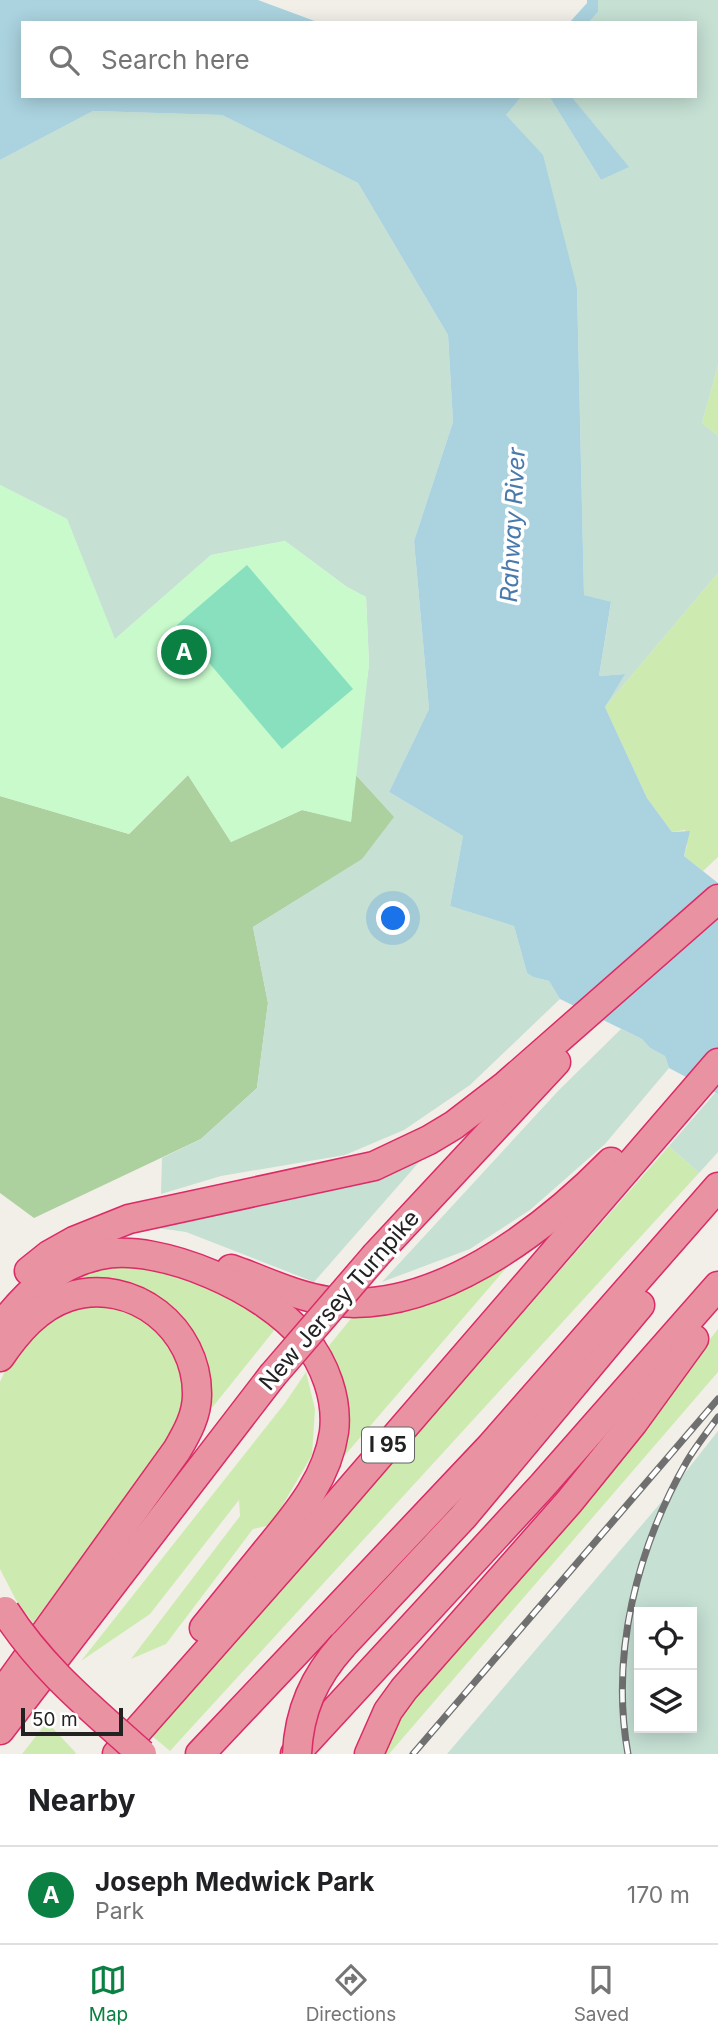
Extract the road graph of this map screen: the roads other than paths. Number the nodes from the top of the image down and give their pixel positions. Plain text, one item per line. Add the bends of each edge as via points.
1 (718, 902) edge
2 (718, 1047) edge
3 (718, 1063) edge
4 (541, 1064) junction
5 (650, 1130) junction
6 (718, 1187) edge
7 (718, 1210) edge
8 (49, 1255) junction
9 (718, 1286) edge
10 (0, 1301) edge
11 (707, 1311) edge
12 (0, 1328) edge
13 (0, 1357) edge
14 (2, 1612) edge
15 (0, 1696) edge
16 (0, 1730) edge
17 (103, 1754) edge
18 (117, 1754) edge
19 (125, 1754) edge
20 (142, 1754) edge
21 (200, 1754) edge
22 (296, 1754) edge
23 (369, 1754) edge

1 - 4 highway
2 - 5 highway
3 - 5 highway, I 95
4 - 8 highway via 454,1125 383,1162 128,1219
4 - 16 highway, New Jersey Turnpike, bridge via 272,1376
5 - 8 highway via 498,1254 449,1280 392,1298 361,1303 328,1301 154,1242 99,1240
5 - 18 highway, I 95 via 345,1495
6 - 21 highway via 491,1446
7 - 22 highway, bridge via 463,1517 323,1669 308,1696
8 - 10 highway
9 - 11 highway
11 - 22 highway
11 - 23 highway via 632,1423 585,1482 388,1711
12 - 17 highway via 36,1287 77,1262 127,1253 153,1256 205,1273 260,1301 303,1337 329,1383 334,1430 323,1472 311,1494
13 - 15 highway via 28,1322 48,1307 68,1297 114,1294 153,1308 169,1322 191,1356 198,1397 188,1433 177,1450
14 - 19 highway via 17,1650 39,1676
14 - 20 highway, bridge via 46,1668

